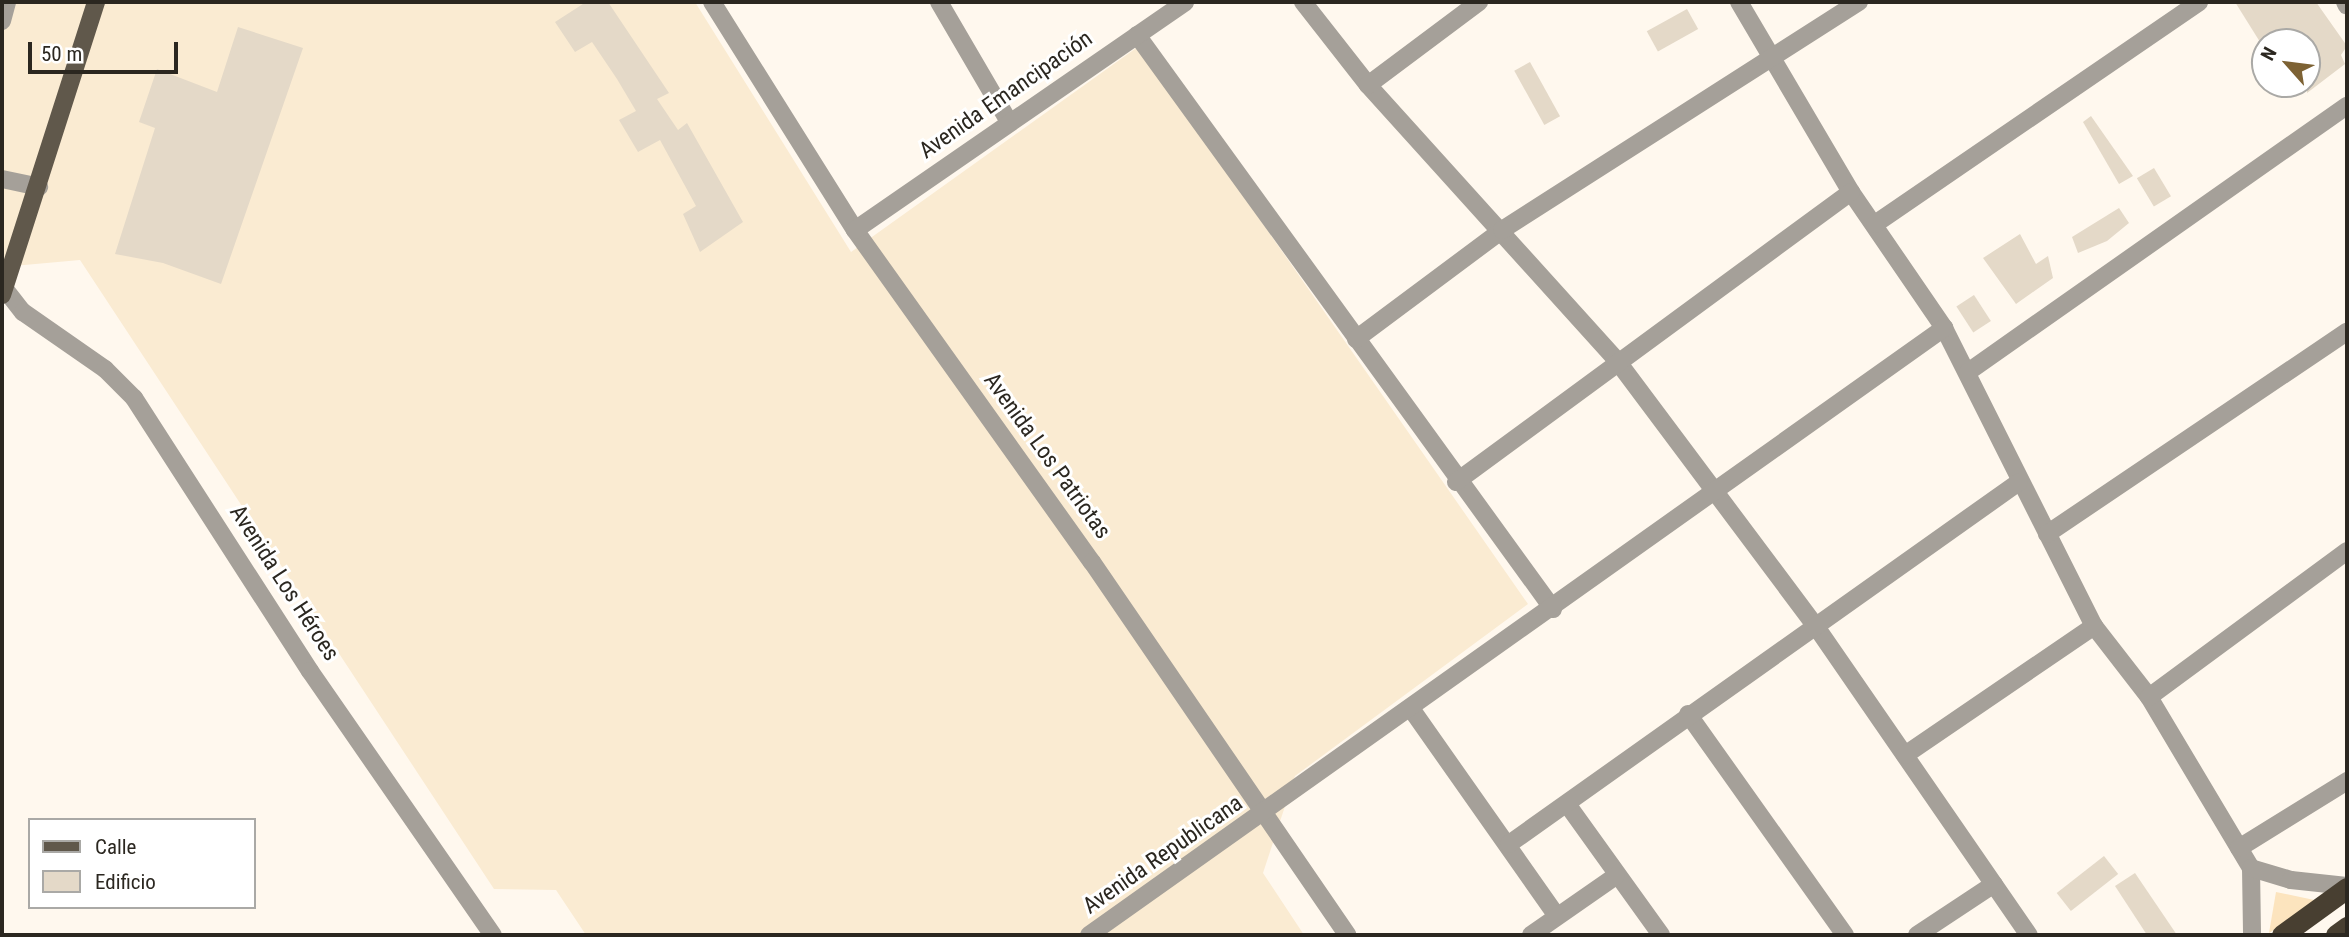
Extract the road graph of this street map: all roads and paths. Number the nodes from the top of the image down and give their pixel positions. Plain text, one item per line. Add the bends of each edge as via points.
1 (7, 2) edge
2 (96, 2) edge
3 (712, 2) edge
4 (939, 2) edge
5 (1185, 2) edge
6 (1303, 2) edge
7 (1479, 2) edge
8 (1739, 2) edge
9 (1858, 2) edge
10 (2199, 2) edge
11 (2, 21) edge
12 (1137, 35) junction
13 (1771, 61) junction
14 (1368, 85) junction
15 (2347, 106) edge
16 (1009, 122) junction
17 (2, 179) edge
18 (39, 187) junction
19 (1851, 192) junction
20 (1875, 224) junction
21 (855, 230) junction
22 (1502, 230) junction
23 (3, 291) edge
24 (1944, 328) junction
25 (2347, 332) edge
26 (1356, 340) junction
27 (1618, 362) junction
28 (1968, 372) junction
29 (1456, 482) junction
30 (2019, 482) junction
31 (1714, 491) junction
32 (2047, 534) junction
33 (2347, 551) edge
34 (1553, 609) junction
35 (2094, 626) junction
36 (1817, 628) junction
37 (2148, 697) junction
38 (1412, 710) junction
39 (1688, 714) junction
40 (1905, 755) junction
41 (2347, 781) edge
42 (1567, 804) junction
43 (1265, 814) junction
44 (1509, 844) junction
45 (2239, 848) junction
46 (2250, 867) junction
47 (1616, 876) junction
48 (1994, 884) junction
49 (2347, 887) edge
50 (1557, 916) junction
51 (2347, 927) edge
52 (492, 935) edge
53 (1089, 935) edge
54 (1347, 935) edge
55 (1531, 935) edge
56 (1661, 935) edge
57 (1845, 935) edge
58 (1917, 935) edge
59 (2029, 935) edge
60 (2252, 935) edge
61 (2282, 935) edge
62 (2336, 935) edge

1 - 11 street
2 - 18 main road
3 - 21 street, Avenida Los Patriotas
4 - 16 street
5 - 12 street, Avenida Emancipación
6 - 14 street
7 - 14 street
8 - 13 street
9 - 13 street
10 - 20 street
12 - 16 street, Avenida Emancipación
12 - 26 street
13 - 19 street
13 - 22 street
14 - 22 street
15 - 28 street
16 - 21 street, Avenida Emancipación
17 - 18 street
18 - 23 main road
19 - 20 street
19 - 27 street
20 - 24 street
21 - 43 street, Avenida Los Patriotas
22 - 26 street
22 - 27 street
23 - 52 street, Avenida Los Héroes via 23,312 105,369 134,398 310,671
24 - 28 street
24 - 31 street, Avenida Republicana
25 - 32 street
26 - 29 street
27 - 29 street
27 - 31 street
28 - 30 street
29 - 34 street
30 - 32 street
30 - 36 street
31 - 34 street, Avenida Republicana
31 - 36 street
32 - 35 street
33 - 37 street
34 - 38 street, Avenida Republicana
35 - 37 street
35 - 40 street
36 - 39 street
36 - 40 street
37 - 45 street
38 - 43 street, Avenida Republicana
38 - 44 street
39 - 42 street
39 - 57 street
40 - 48 street
41 - 45 street
42 - 44 street
42 - 47 street
43 - 53 street, Avenida Republicana
43 - 54 street, Avenida Los Patriotas
44 - 50 street
45 - 46 street
46 - 49 street via 2291,880
46 - 60 street
47 - 50 street
47 - 56 street
48 - 58 street
48 - 59 street
49 - 61 highway
50 - 55 street
51 - 62 highway

